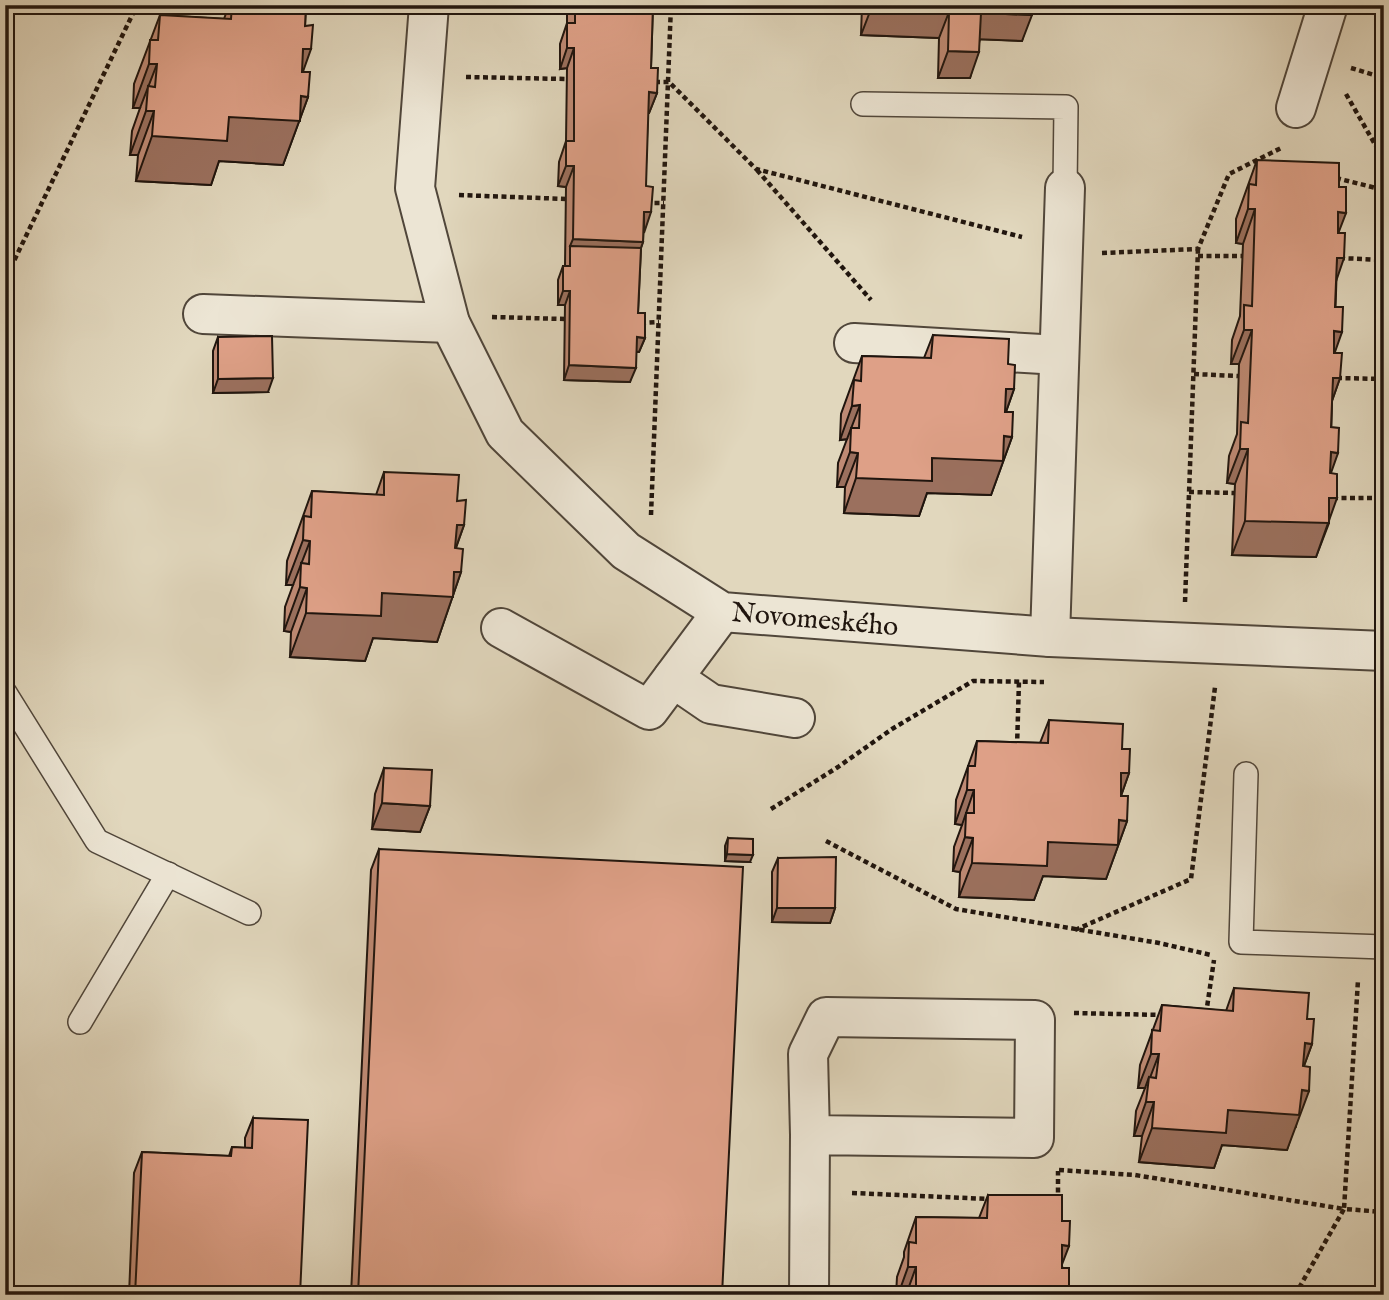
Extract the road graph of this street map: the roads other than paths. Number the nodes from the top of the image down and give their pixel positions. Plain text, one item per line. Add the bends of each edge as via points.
1 (429, 5) edge
2 (1328, 5) edge
3 (863, 104) dead end
4 (1296, 108) dead end
5 (1065, 188) joint
6 (203, 314) dead end
7 (468, 320) junction
8 (854, 342) dead end
9 (1059, 355) junction
10 (722, 612) junction
11 (501, 628) dead end
12 (1050, 637) junction
13 (1384, 651) edge
14 (673, 678) junction
15 (5, 694) edge
16 (795, 718) dead end
17 (1247, 774) dead end
18 (168, 874) junction
19 (249, 913) dead end
20 (1384, 947) edge
21 (80, 1022) dead end
22 (810, 1135) junction
23 (809, 1295) edge

1 - 7 street, Novomeského via 415,188
2 - 4 street
3 - 5 lane via 1066,107
5 - 9 street
6 - 7 street
7 - 10 street, Novomeského via 505,433 626,551
8 - 9 street
9 - 12 street
10 - 12 street, Novomeského
10 - 14 street
11 - 14 street via 649,710
12 - 13 street, Novomeského
14 - 16 street via 711,704
15 - 18 lane via 97,841
17 - 20 lane via 1241,942
18 - 19 lane
18 - 21 lane
22 - 22 street via 808,1054 826,1017 1035,1020 1034,1138
22 - 23 street

